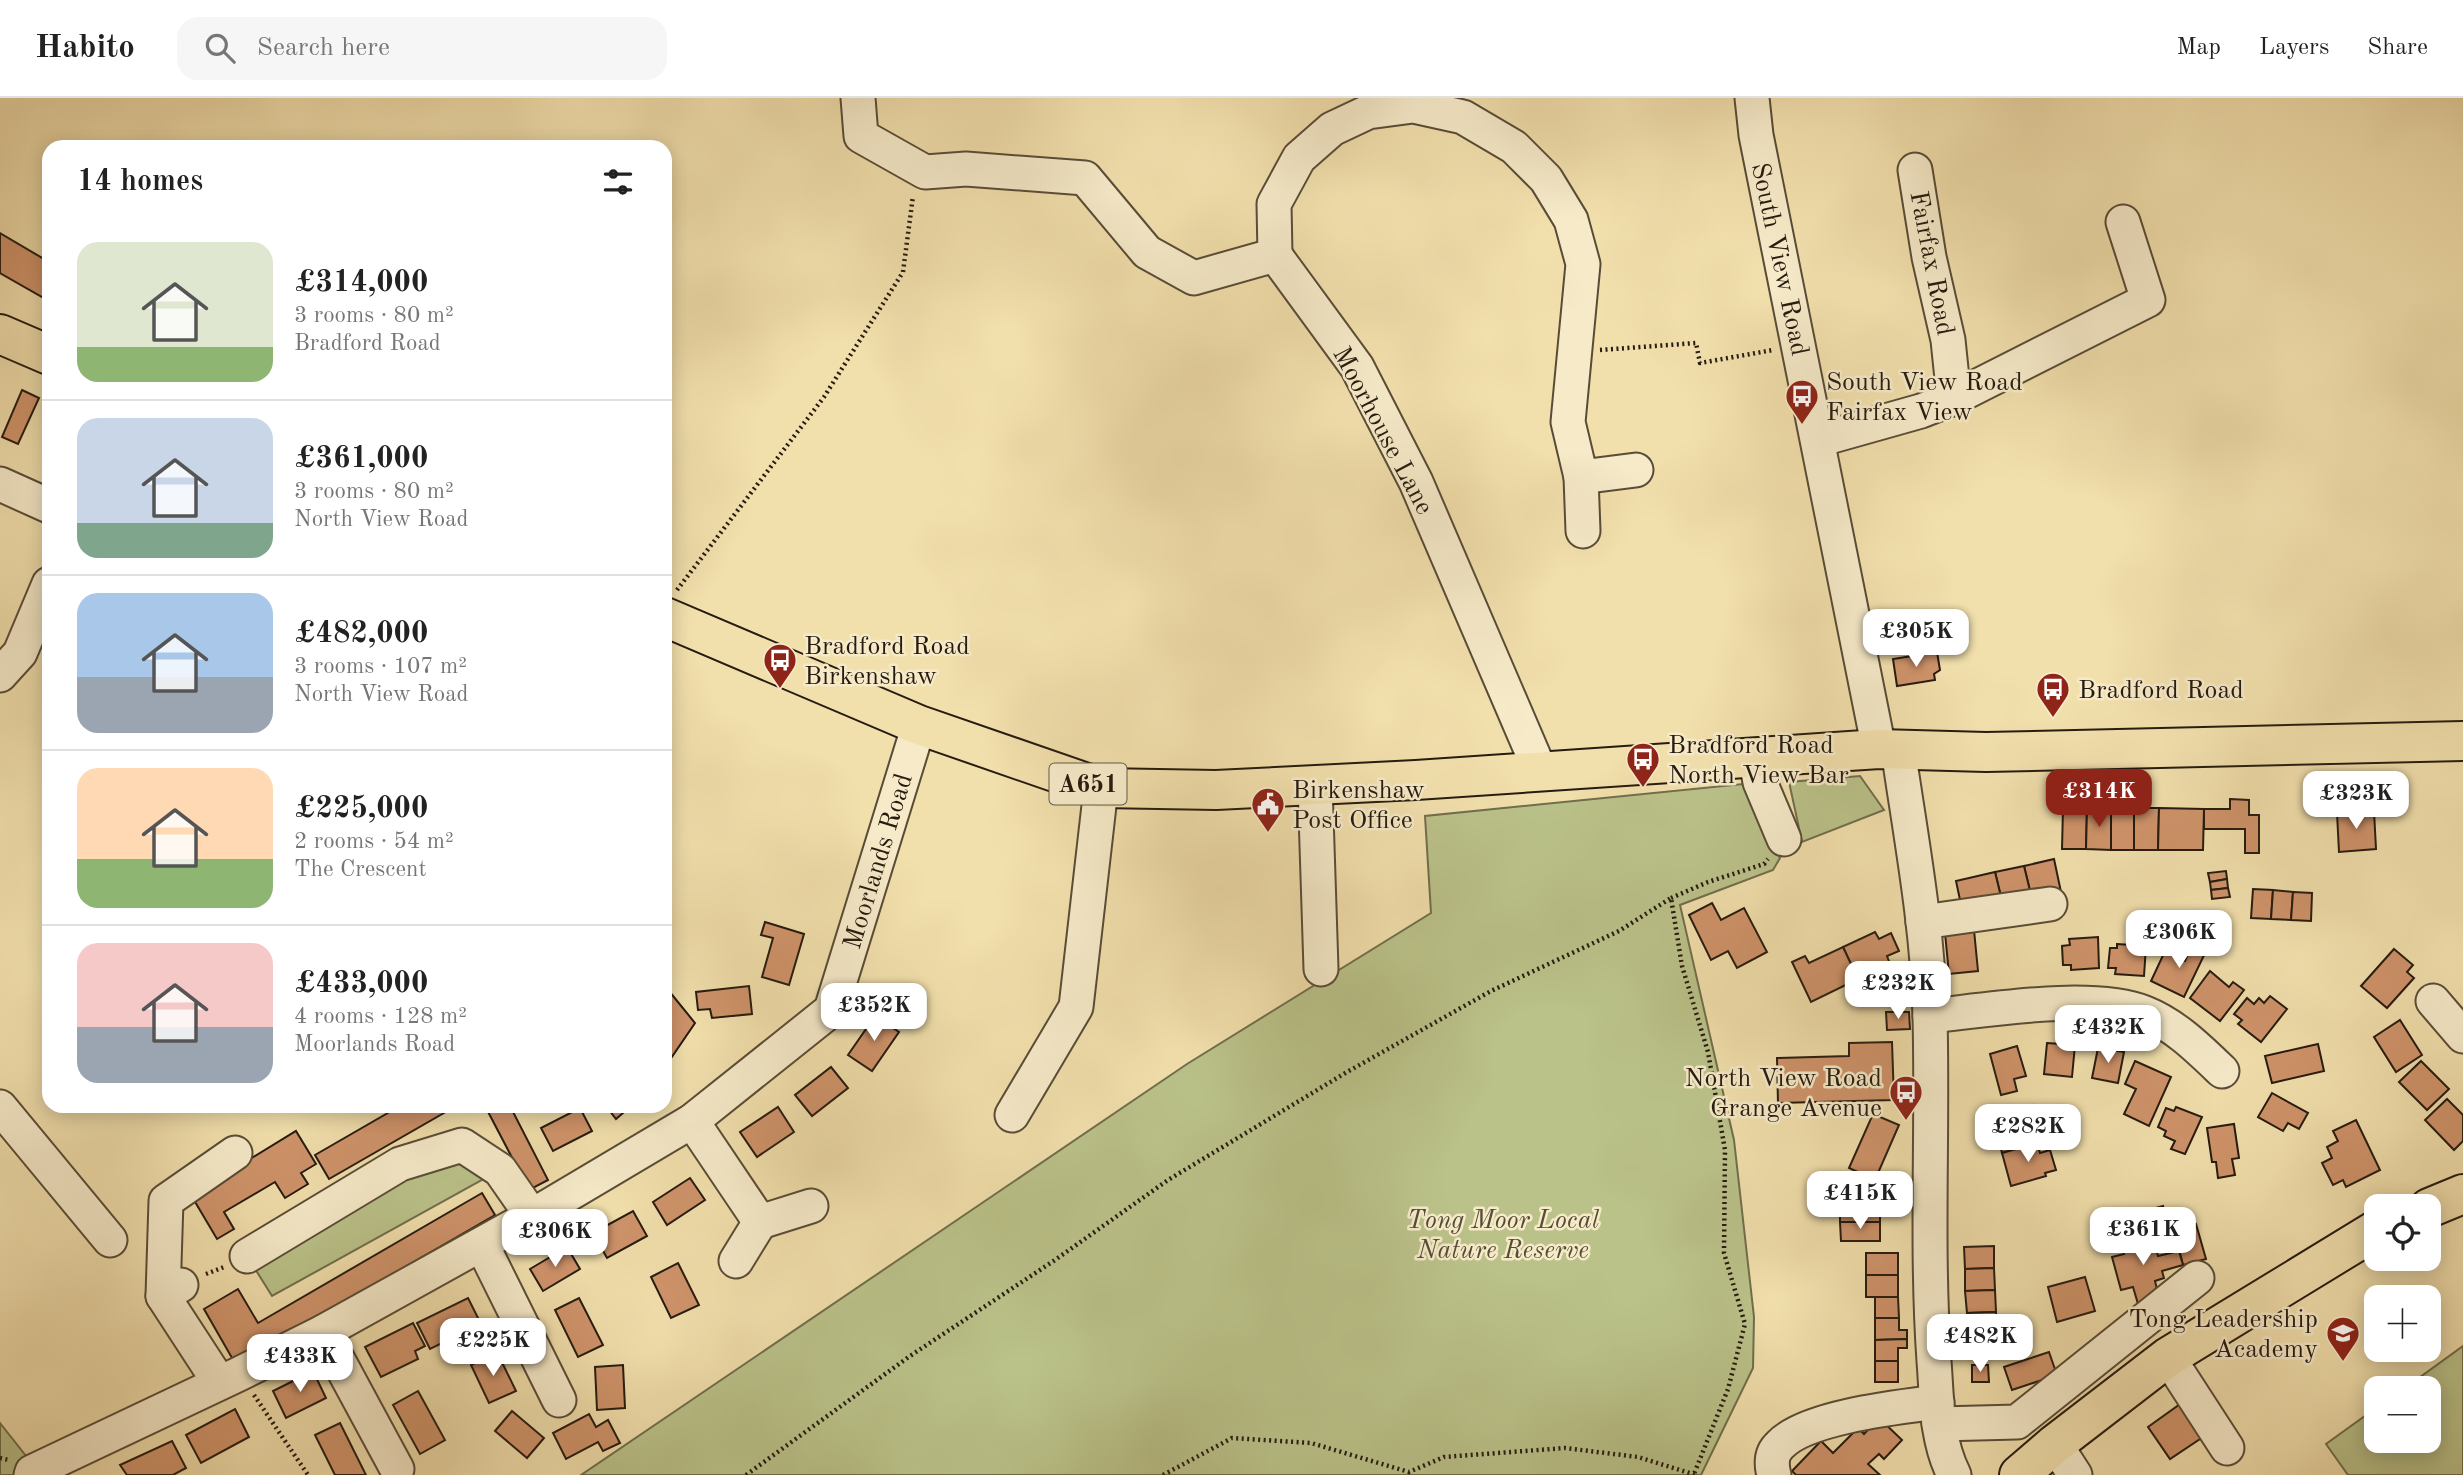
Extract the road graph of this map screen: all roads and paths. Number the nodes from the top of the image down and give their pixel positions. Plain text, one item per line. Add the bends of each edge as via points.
1 (858, 98) edge
2 (1752, 98) edge
3 (917, 167) junction
4 (1915, 170) dead end
5 (2123, 222) dead end
6 (1275, 255) junction
7 (0, 334) edge
8 (1799, 346) junction
9 (42, 352) edge
10 (1575, 352) junction
11 (1954, 398) junction
12 (1818, 440) junction
13 (1636, 470) dead end
14 (1581, 477) junction
15 (0, 484) edge
16 (42, 503) edge
17 (1583, 531) dead end
18 (42, 601) edge
19 (672, 602) edge
20 (672, 607) edge
21 (0, 675) edge
22 (919, 725) junction
23 (2463, 741) edge
24 (1889, 749) junction
25 (1755, 756) junction
26 (1541, 773) junction
27 (1315, 783) junction
28 (1101, 788) junction
29 (1784, 839) joint
30 (1671, 898) junction
31 (2050, 904) dead end
32 (1923, 922) junction
33 (1321, 969) dead end
34 (2433, 1001) dead end
35 (1930, 1016) junction
36 (2463, 1035) edge
37 (2222, 1071) dead end
38 (0, 1107) edge
39 (1012, 1115) dead end
40 (692, 1121) junction
41 (235, 1153) dead end
42 (2463, 1194) edge
43 (2441, 1203) edge
44 (811, 1206) dead end
45 (532, 1216) junction
46 (760, 1222) junction
47 (2364, 1237) edge
48 (110, 1240) dead end
49 (482, 1245) junction
50 (247, 1256) joint
51 (736, 1261) dead end
52 (2197, 1278) dead end
53 (172, 1291) junction
54 (323, 1332) junction
55 (2168, 1357) junction
56 (229, 1378) junction
57 (559, 1400) dead end
58 (1938, 1413) junction
59 (2054, 1444) junction
60 (2227, 1448) dead end
61 (397, 1468) dead end
62 (1695, 1474) edge
63 (31, 1475) edge
64 (308, 1475) edge
65 (746, 1475) edge
66 (1163, 1475) edge
67 (1774, 1475) edge
68 (1954, 1475) edge
69 (2019, 1475) edge
70 (2075, 1475) edge

1 - 3 street via 861,136
2 - 8 street, South View Road
3 - 6 street via 925,172 966,169 1085,178 1147,252 1194,278
3 - 19 path via 903,272 824,397
4 - 11 street, Fairfax Road via 1928,257 1948,340
5 - 11 street via 2148,300
6 - 10 street via 1273,204 1299,158 1332,129 1368,112 1413,106 1463,117 1514,146 1546,179 1571,220 1583,264
6 - 26 street, Moorhouse Lane via 1357,367 1416,482
7 - 9 main road
8 - 10 path via 1700,362 1696,343
8 - 12 street, South View Road
10 - 14 street via 1568,422
11 - 12 street
12 - 24 street, South View Road
13 - 14 street
14 - 17 street
15 - 16 street
18 - 21 street via 20,653
20 - 22 main road, A651
22 - 28 main road, A651
22 - 40 street, Moorlands Road via 831,1010
23 - 24 main road, A651 via 1986,752
24 - 25 main road, A651
24 - 32 street, South View Road
25 - 26 main road, A651
25 - 29 street via 1760,782
26 - 27 main road, A651
27 - 28 main road, A651 via 1216,790
27 - 33 street
28 - 39 street via 1076,1007
29 - 30 path via 1764,863
30 - 62 path via 1682,966 1708,1052 1725,1150 1724,1253 1745,1324 1728,1389
30 - 65 path via 1619,931 1491,991 1168,1180 910,1356
31 - 32 street
32 - 35 street, South View Road
34 - 36 street
35 - 37 street via 2080,1003 2120,1006 2170,1026
35 - 58 street, South View Road via 1930,1296
38 - 48 street via 68,1168
40 - 45 street, Moorlands Road
40 - 46 street
41 - 53 street via 166,1201
42 - 43 main road
44 - 46 street
45 - 49 street, Moorlands Road
45 - 50 street via 500,1170 462,1144 400,1164
46 - 51 street
47 - 55 main road
49 - 54 street, Moorlands Road
49 - 57 street
50 - 53 path
52 - 58 street via 2017,1422
53 - 56 street
54 - 56 street, Moorlands Road
54 - 61 street
55 - 59 main road
55 - 60 street
56 - 63 street, Moorlands Road
56 - 64 path
58 - 67 street via 1879,1409 1793,1434 1777,1446 1771,1462
58 - 68 street, South View Road via 1942,1447
59 - 69 main road
59 - 70 street
62 - 66 path via 1638,1457 1565,1448 1444,1457 1409,1472 1311,1443 1232,1438

